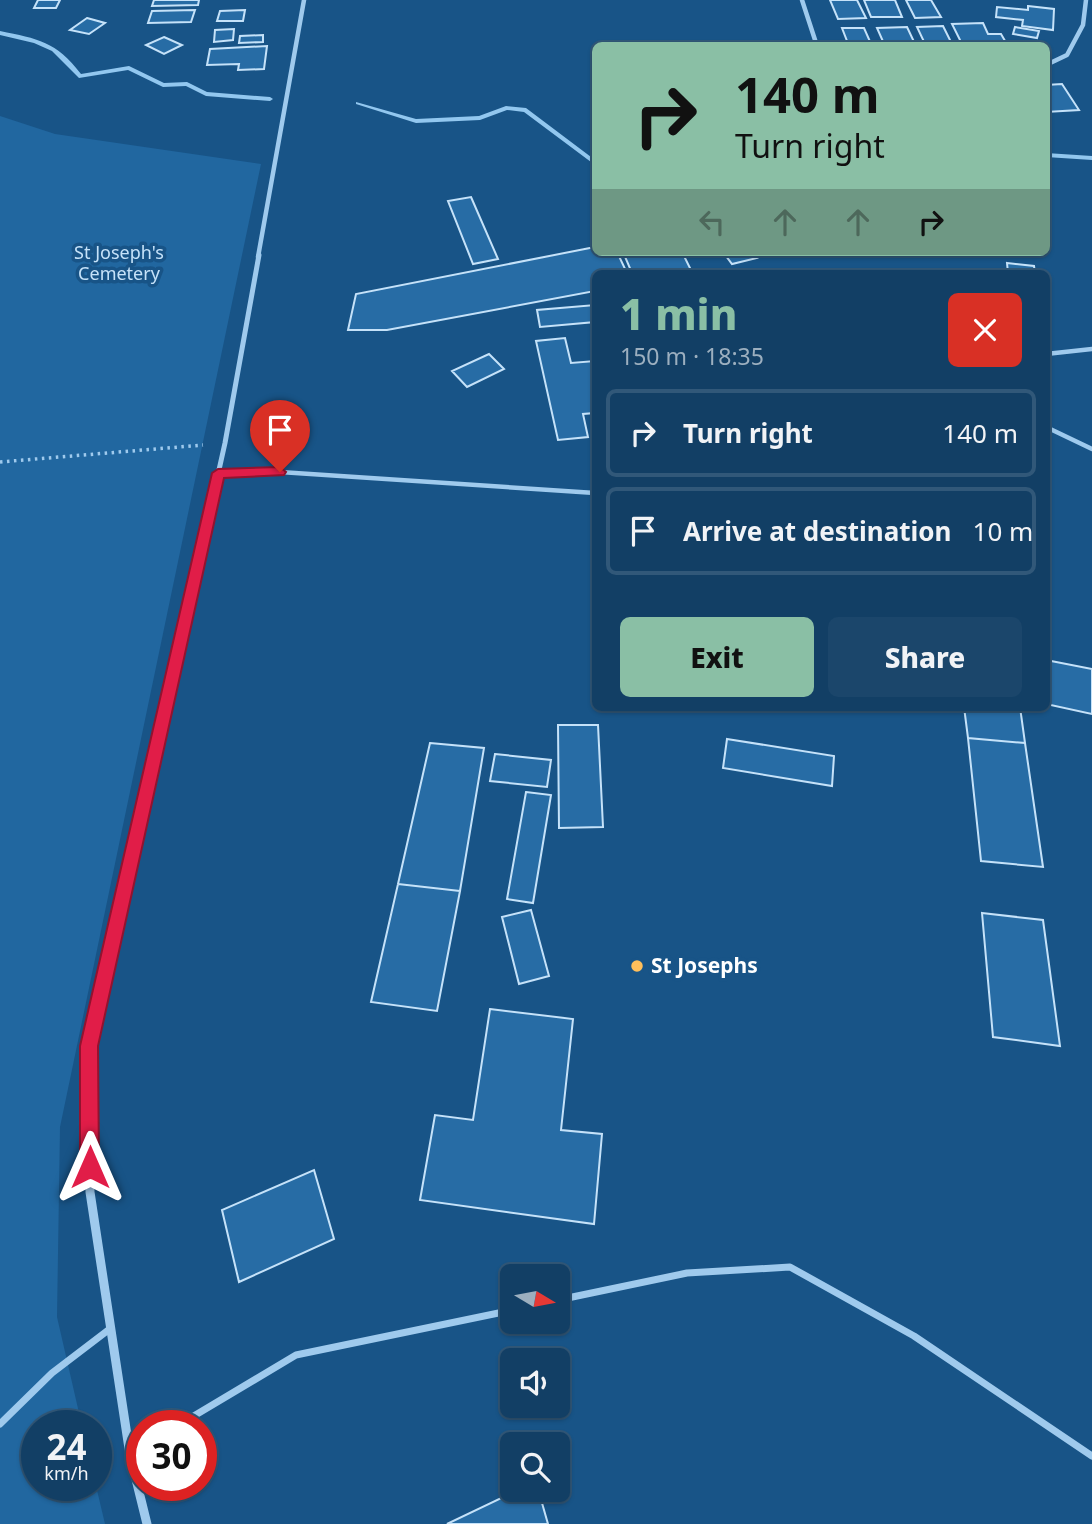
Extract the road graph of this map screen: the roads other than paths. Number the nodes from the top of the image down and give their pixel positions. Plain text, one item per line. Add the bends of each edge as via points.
1 (304, 0) edge
2 (802, 0) edge
3 (1086, 0) edge
4 (1083, 25) junction
5 (1092, 26) edge
6 (816, 42) edge
7 (1050, 63) edge
8 (1092, 349) edge
9 (1050, 354) edge
10 (1050, 430) edge
11 (1092, 449) edge
12 (218, 473) junction
13 (592, 493) edge
14 (570, 1297) edge
15 (500, 1313) edge
16 (111, 1328) junction
17 (204, 1410) edge
18 (0, 1424) edge
19 (126, 1428) edge
20 (1092, 1456) edge
21 (141, 1501) edge
22 (147, 1524) edge

1 - 12 street
2 - 6 street
3 - 4 street
4 - 5 street
4 - 7 street via 1067,55
8 - 9 lane
10 - 11 lane
12 - 13 lane via 280,472
12 - 16 street via 89,1046 90,1192
14 - 20 lane via 687,1273 790,1267 914,1335
15 - 17 lane via 296,1356
16 - 18 lane via 52,1373
16 - 19 street
21 - 22 street

